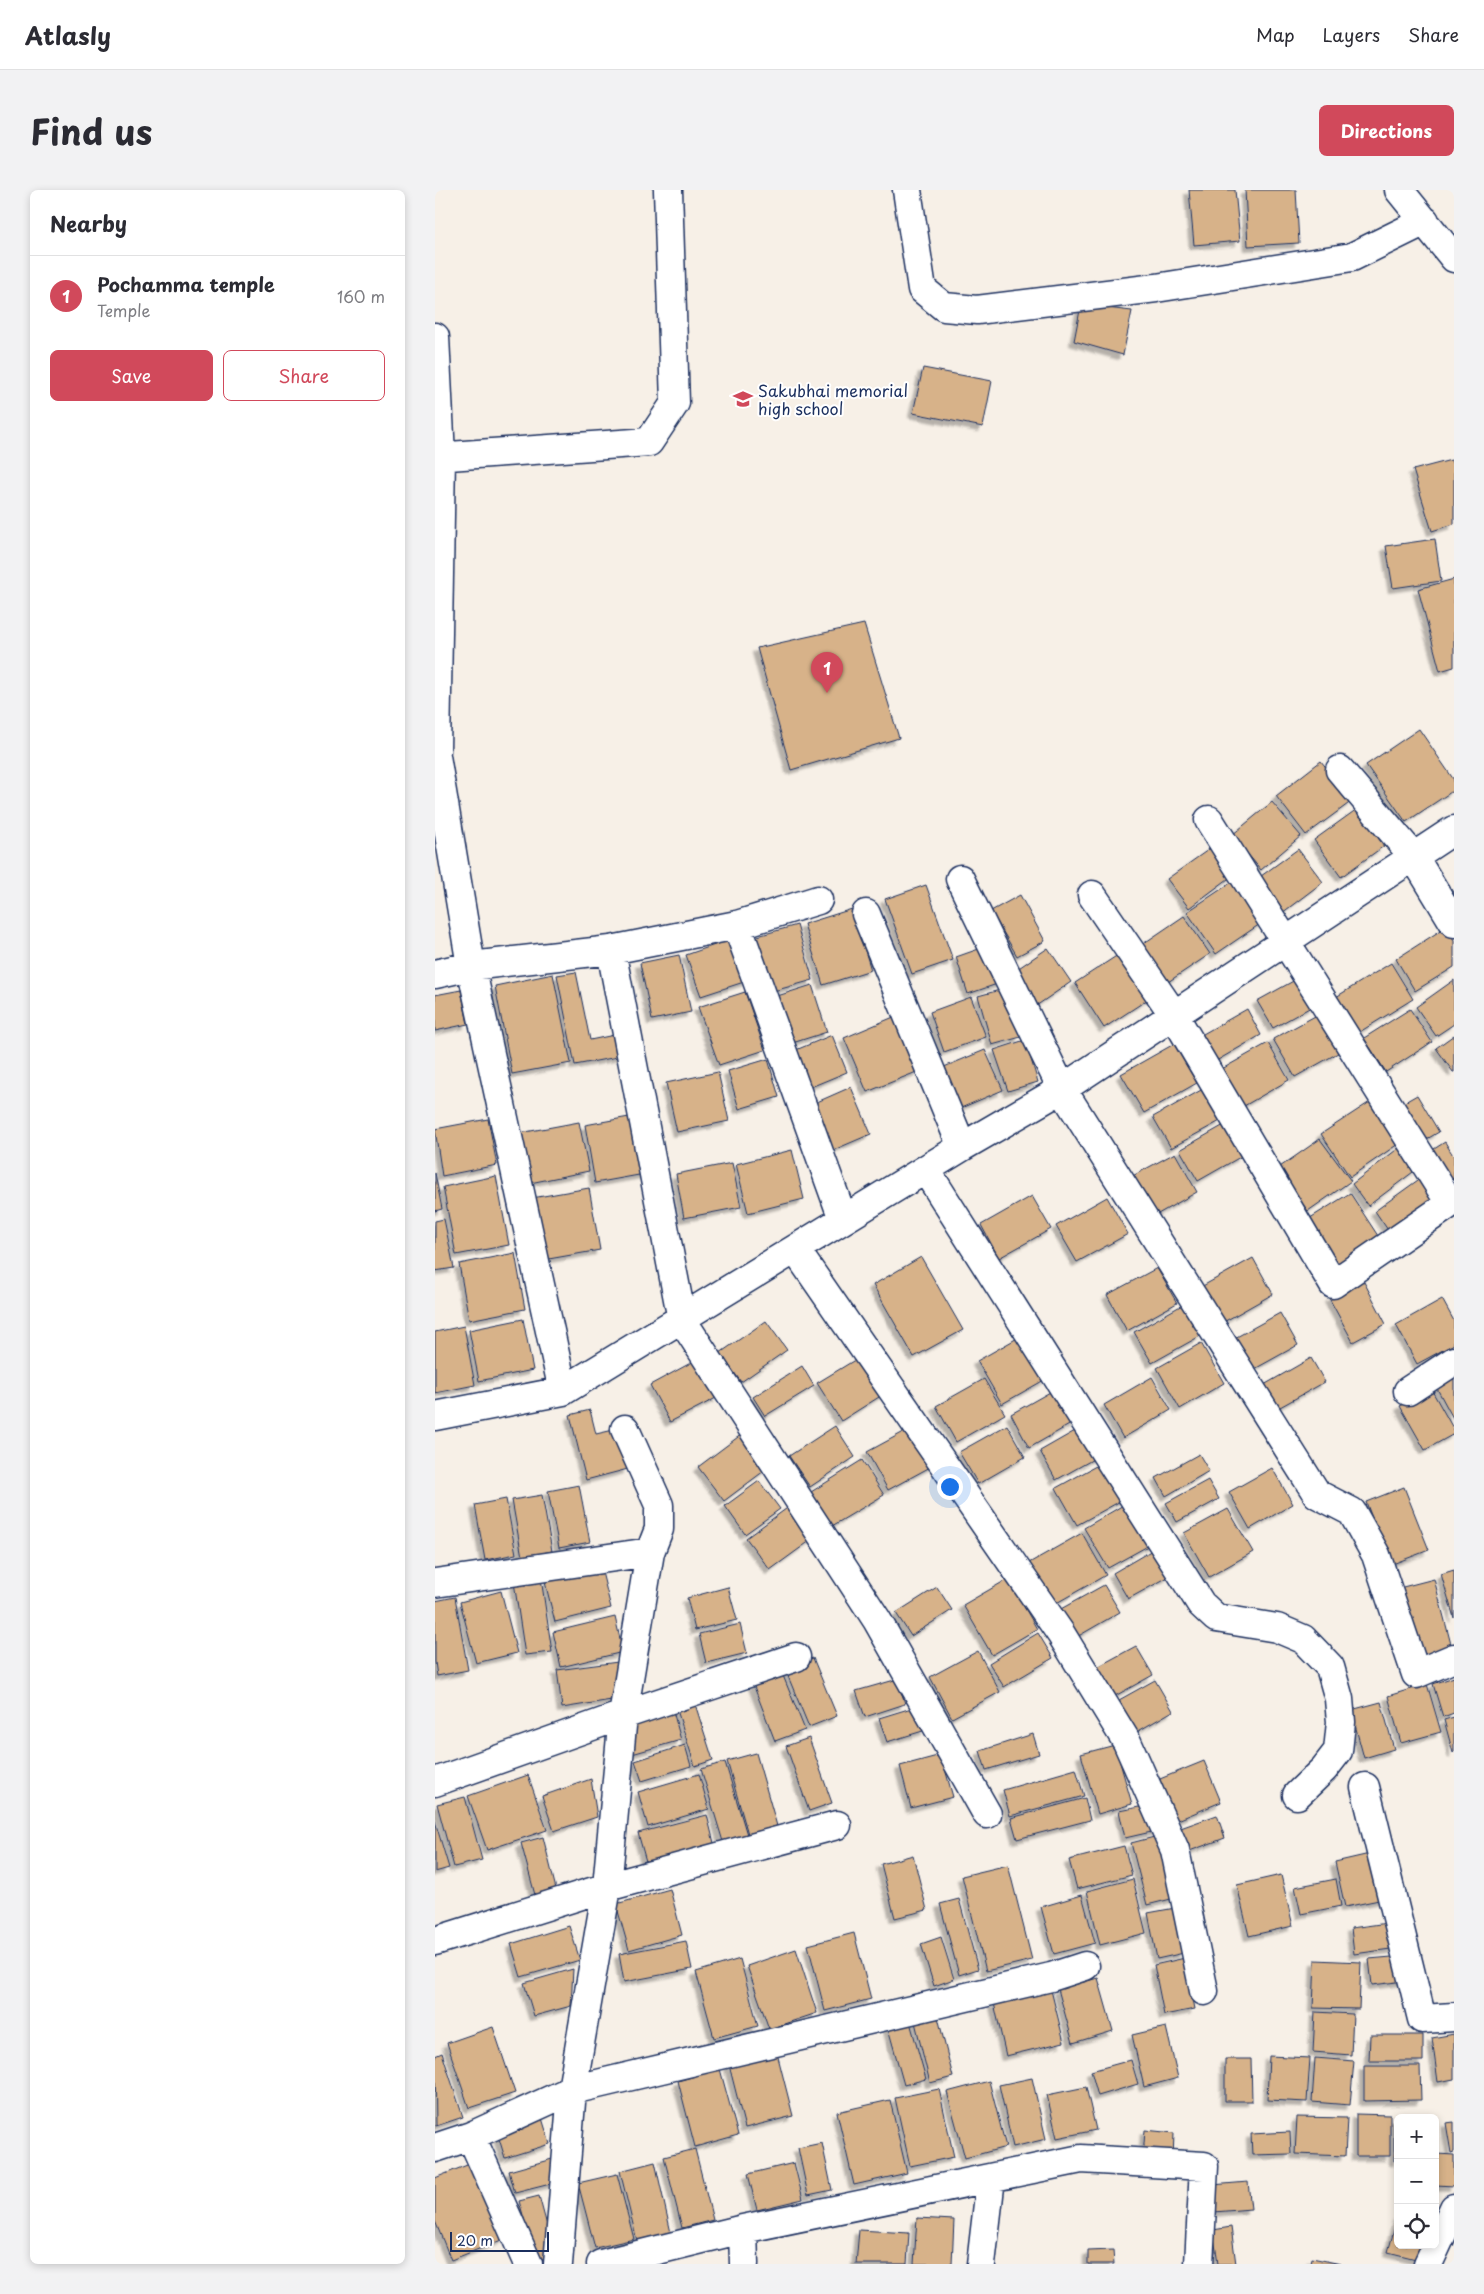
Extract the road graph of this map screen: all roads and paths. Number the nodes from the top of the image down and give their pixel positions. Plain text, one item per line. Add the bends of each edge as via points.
1 (668, 190) edge
2 (907, 190) edge
3 (1399, 190) edge
4 (1425, 221) junction
5 (1454, 258) edge
6 (435, 337) edge
7 (438, 456) edge
8 (435, 750) edge
9 (1340, 770) dead end
10 (1209, 820) dead end
11 (1454, 830) edge
12 (1414, 857) junction
13 (960, 878) dead end
14 (1092, 895) dead end
15 (818, 900) dead end
16 (866, 914) dead end
17 (1454, 923) edge
18 (737, 925) junction
19 (1285, 942) junction
20 (611, 950) junction
21 (471, 966) junction
22 (435, 974) edge
23 (1174, 1015) junction
24 (1062, 1089) junction
25 (962, 1146) junction
26 (926, 1170) junction
27 (1452, 1202) edge
28 (843, 1219) junction
29 (795, 1249) junction
30 (681, 1320) junction
31 (1454, 1361) edge
32 (563, 1391) junction
33 (1408, 1391) dead end
34 (435, 1416) edge
35 (625, 1429) dead end
36 (650, 1552) junction
37 (435, 1583) edge
38 (796, 1657) dead end
39 (1454, 1658) edge
40 (623, 1715) junction
41 (435, 1782) edge
42 (1365, 1787) dead end
43 (1297, 1795) dead end
44 (987, 1814) dead end
45 (837, 1825) dead end
46 (607, 1887) junction
47 (435, 1941) edge
48 (1085, 1966) dead end
49 (1204, 1991) dead end
50 (1454, 2017) edge
51 (572, 2090) junction
52 (471, 2136) junction
53 (435, 2148) edge
54 (991, 2178) junction
55 (1454, 2208) edge
56 (743, 2229) junction
57 (528, 2264) edge
58 (559, 2264) edge
59 (601, 2264) edge
60 (744, 2264) edge
61 (981, 2264) edge
62 (1199, 2264) edge
63 (1428, 2264) edge

1 - 7 street via 675,403 649,442
2 - 4 street via 922,289 944,307 977,310 1156,288 1352,257
3 - 4 street
4 - 5 street
6 - 7 street
7 - 8 street
8 - 21 street
9 - 12 street
10 - 19 street
11 - 12 street
12 - 17 street
12 - 19 street
13 - 24 street
14 - 23 street
15 - 18 street
16 - 25 street
18 - 20 street
18 - 28 street
19 - 23 street
19 - 27 street
20 - 21 street
20 - 30 street
21 - 22 street
21 - 32 street
23 - 24 street
23 - 27 street via 1333,1284
24 - 25 street
24 - 39 street via 1317,1494 1352,1512 1376,1555 1416,1674
25 - 26 street
26 - 28 street
26 - 43 street via 1201,1604 1216,1618 1277,1628 1303,1639 1330,1667 1340,1706 1338,1751
28 - 29 street
29 - 30 street
29 - 49 street via 1061,1634 1127,1742 1175,1850
30 - 32 street
30 - 44 street via 877,1620
31 - 33 street
32 - 34 street
35 - 36 street via 659,1504 659,1528
36 - 37 street
36 - 40 street
38 - 40 street
40 - 41 street
40 - 46 street
42 - 50 street via 1422,2019
45 - 46 street
46 - 47 street
46 - 51 street
48 - 51 street via 1051,1977
51 - 52 street
51 - 58 street
52 - 53 street
52 - 57 street
54 - 56 street
54 - 61 street
54 - 62 street via 1081,2158 1204,2166
55 - 63 street
56 - 59 street
56 - 60 street

